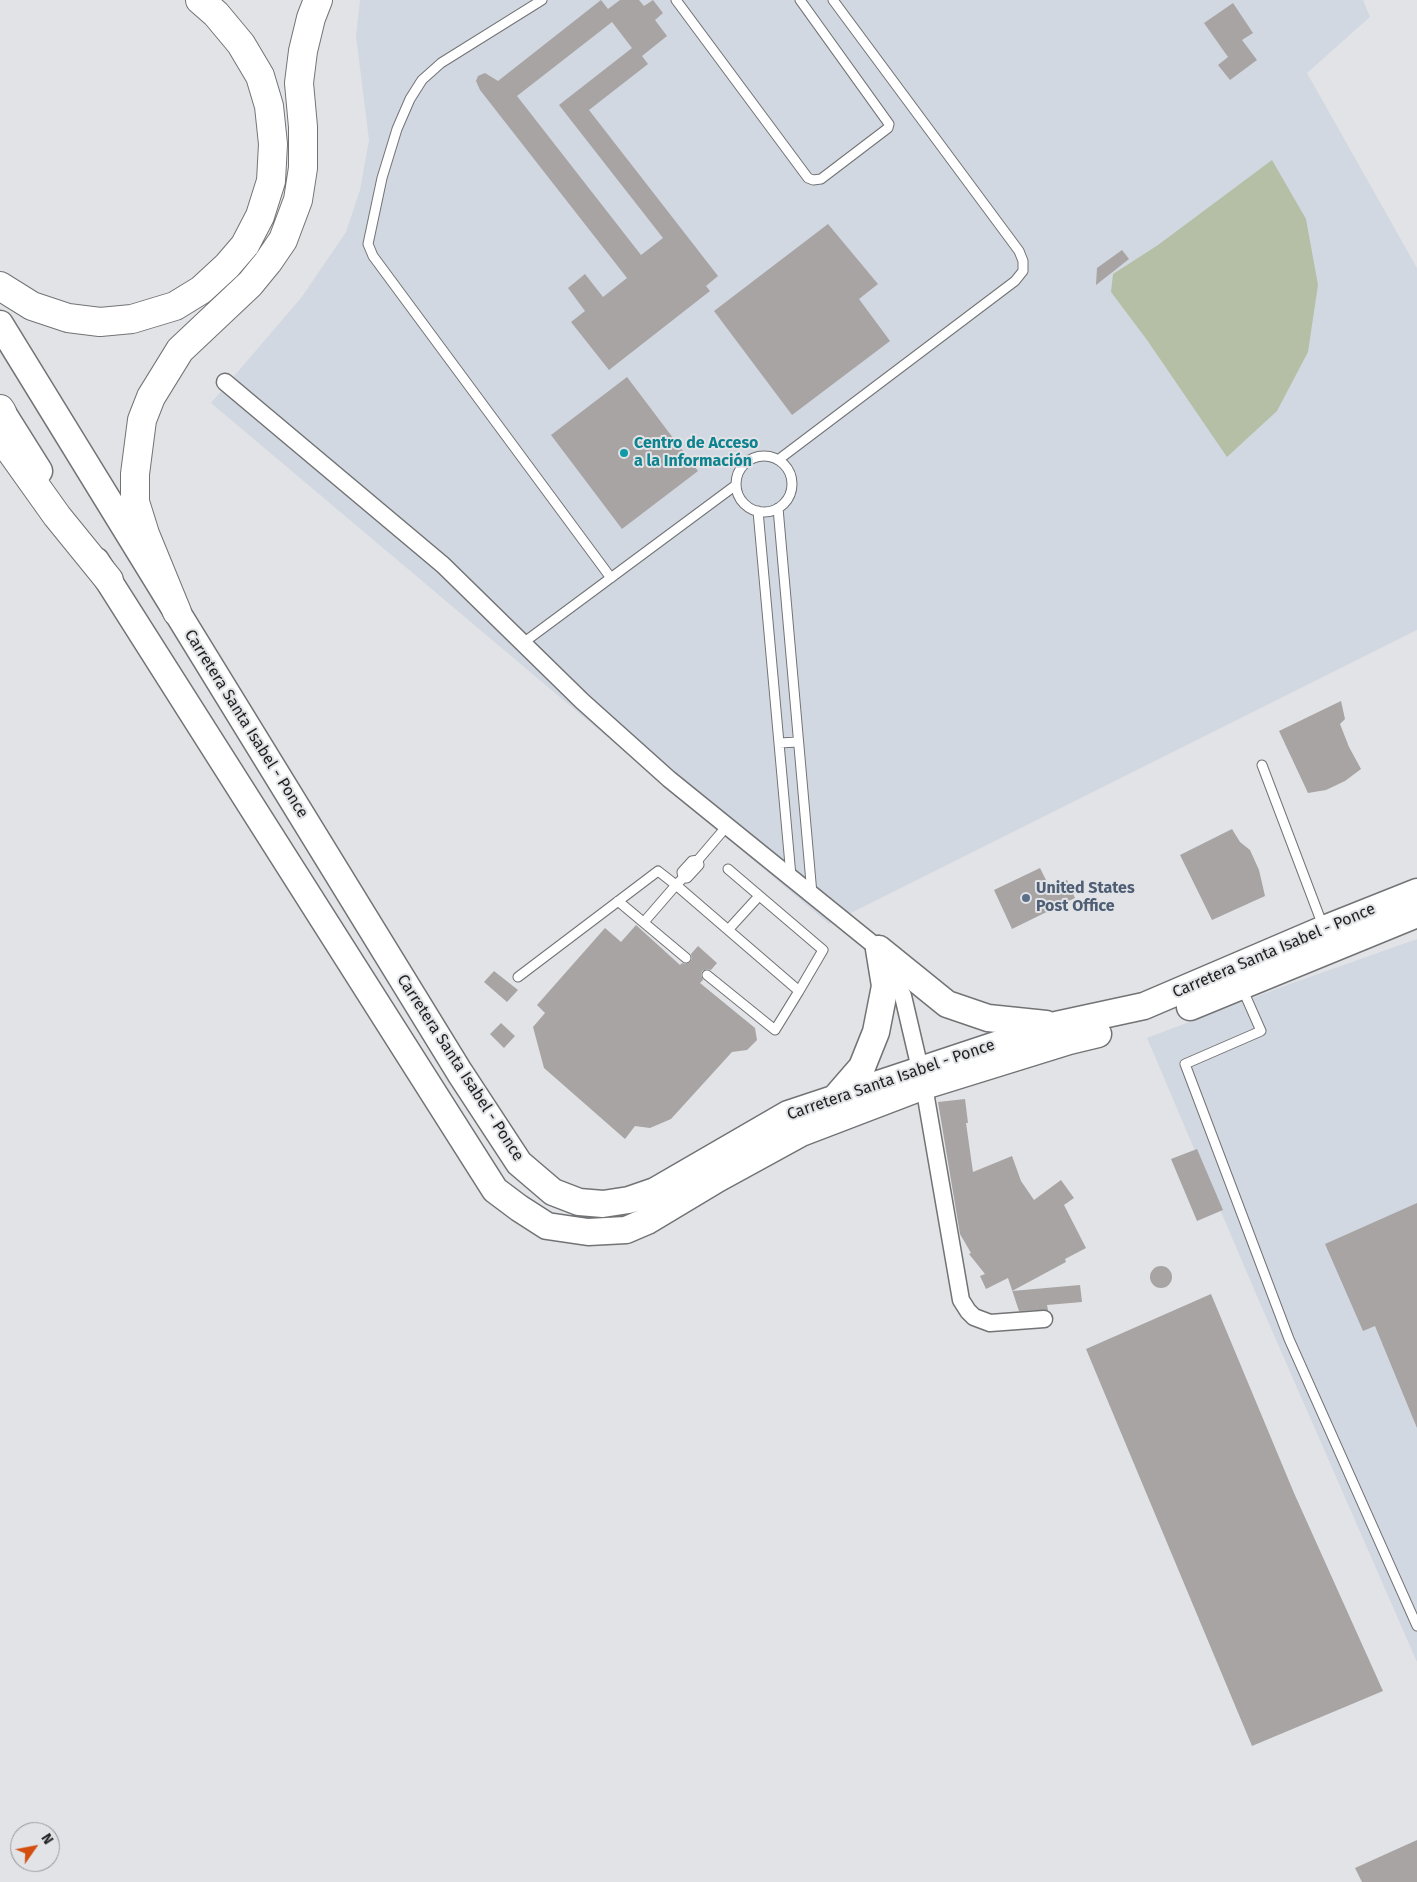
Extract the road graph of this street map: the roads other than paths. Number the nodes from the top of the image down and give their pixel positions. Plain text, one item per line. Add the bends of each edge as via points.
1 (200, 0) edge
2 (318, 0) edge
3 (542, 0) edge
4 (676, 0) edge
5 (800, 0) edge
6 (833, 0) edge
7 (0, 286) edge
8 (0, 324) edge
9 (225, 382) dead end
10 (1, 420) edge
11 (778, 460) junction
12 (736, 485) junction
13 (778, 508) junction
14 (758, 511) junction
15 (611, 578) junction
16 (109, 580) joint
17 (177, 612) junction
18 (523, 643) junction
19 (798, 742) junction
20 (779, 743) junction
21 (1262, 765) dead end
22 (727, 826) junction
23 (728, 869) dead end
24 (791, 878) junction
25 (676, 885) junction
26 (1417, 892) edge
27 (812, 894) junction
28 (759, 896) junction
29 (618, 900) junction
30 (1417, 914) edge
31 (644, 922) junction
32 (728, 930) junction
33 (1328, 938) junction
34 (879, 949) junction
35 (686, 958) dead end
36 (707, 975) dead end
37 (518, 977) dead end
38 (1242, 986) junction
39 (799, 991) junction
40 (1056, 1025) junction
41 (922, 1078) junction
42 (836, 1098) junction
43 (1044, 1319) dead end
44 (1417, 1626) edge

1 - 7 highway via 241,44 260,76 269,106 273,144 271,182 260,216 245,245 201,290 175,306 132,320 100,322 68,318 32,306
2 - 17 highway via 311,18 299,83 303,168 298,200 282,240 250,284 180,350 151,397 142,420 135,502
3 - 15 lane via 441,63 422,80 397,129 382,178 368,244 373,256
4 - 5 lane via 808,178 813,180 821,179 889,124
6 - 11 lane via 1018,251 1023,271 1015,281
8 - 17 main road, Carretera Santa Isabel - Ponce
9 - 18 street via 444,565
10 - 16 highway via 7,446 57,516
11 - 12 lane via 769,456 749,460 737,476
11 - 13 lane via 791,476 792,489
12 - 14 lane via 743,503
12 - 15 lane
13 - 14 lane
13 - 19 lane
14 - 20 lane
15 - 18 lane
16 - 41 main road, Carretera Santa Isabel - Ponce via 495,1190 547,1226 588,1232 626,1230 801,1133
17 - 42 main road, Carretera Santa Isabel - Ponce via 460,1073 519,1163 553,1192 579,1202 602,1204 629,1200 655,1191 788,1114
18 - 22 street via 654,766
19 - 20 lane
19 - 27 lane
20 - 24 lane
21 - 33 lane
22 - 24 street
22 - 25 lane via 698,860 692,861 682,872 683,878
23 - 28 lane
24 - 27 street
25 - 29 lane via 658,871
25 - 31 lane
25 - 32 lane
26 - 33 main road, Carretera Santa Isabel - Ponce
27 - 34 street
28 - 32 lane
28 - 39 lane via 823,950
29 - 31 lane
29 - 37 lane
30 - 33 main road, Carretera Santa Isabel - Ponce
31 - 35 lane
32 - 39 lane
33 - 38 main road, Carretera Santa Isabel - Ponce
33 - 40 main road, Carretera Santa Isabel - Ponce via 1144,1006
34 - 40 main road via 947,1004 988,1018
34 - 41 street via 903,996
34 - 42 main road via 885,986 876,1032 862,1068
36 - 39 lane via 775,1030
38 - 41 main road, Carretera Santa Isabel - Ponce via 1163,1018
38 - 44 lane via 1261,1031 1185,1064 1289,1339
40 - 41 main road, Carretera Santa Isabel - Ponce
41 - 42 main road, Carretera Santa Isabel - Ponce
41 - 43 street via 958,1292 963,1304 974,1317 990,1323

